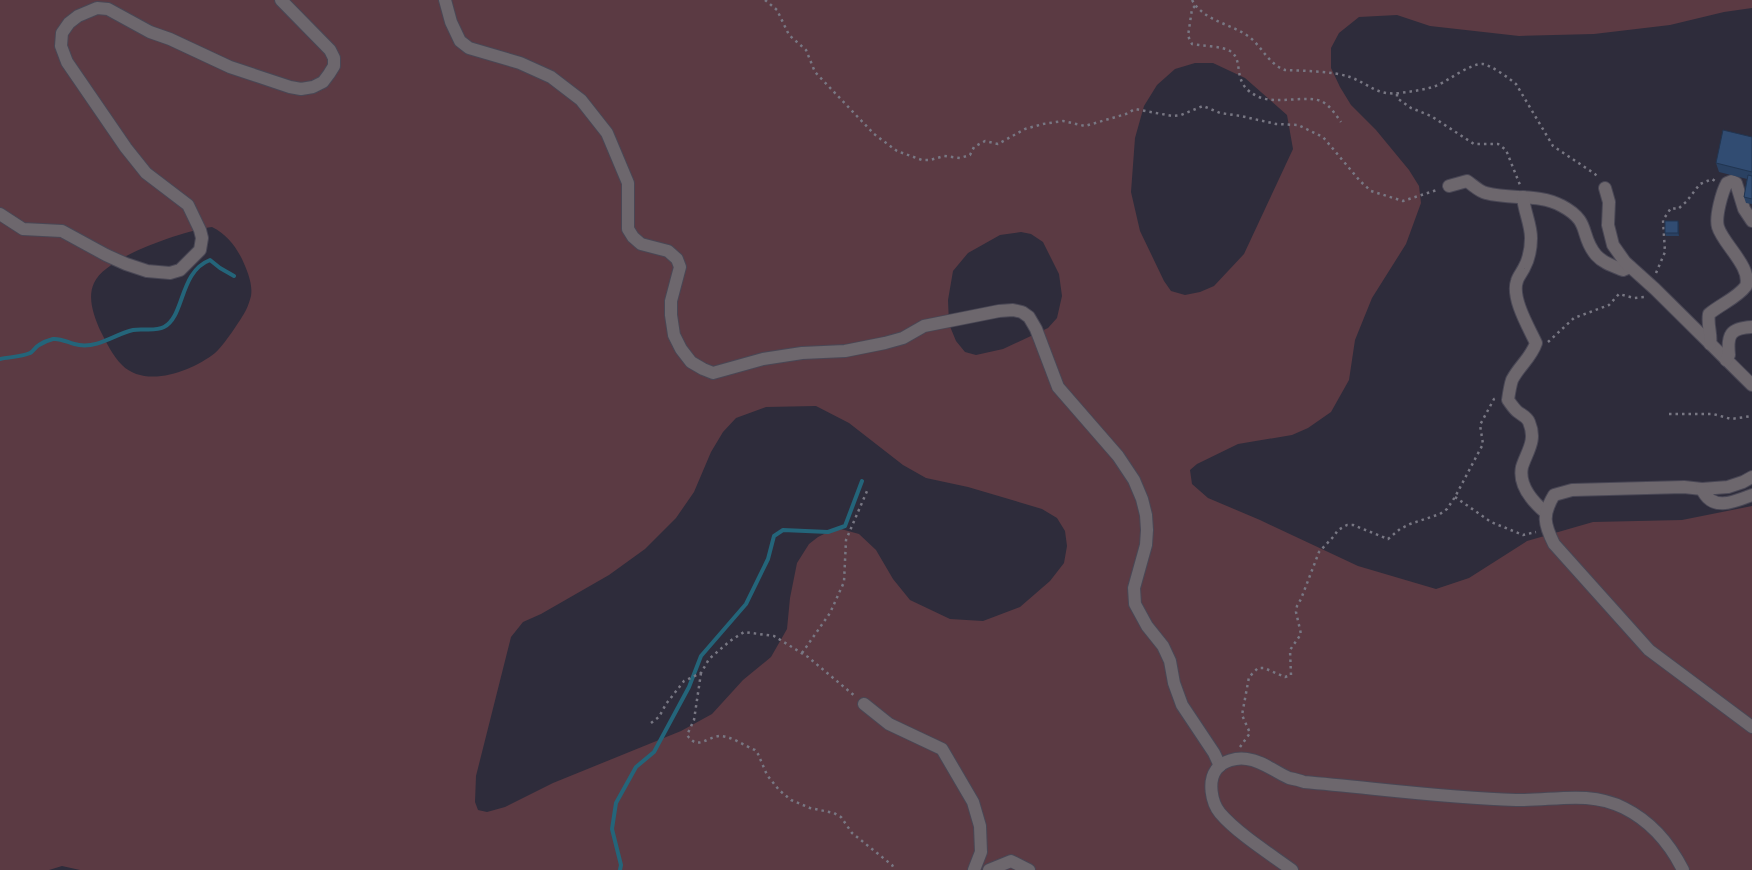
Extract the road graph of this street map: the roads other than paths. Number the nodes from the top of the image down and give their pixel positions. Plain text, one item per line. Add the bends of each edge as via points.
1 (281, 0) edge
2 (445, 0) edge
3 (1450, 186) road end
4 (1605, 188) road end
5 (1523, 197) junction
6 (0, 214) edge
7 (1752, 221) edge
8 (1630, 267) junction
9 (1752, 327) edge
10 (1710, 344) junction
11 (1726, 360) junction
12 (1752, 385) edge
13 (1752, 477) edge
14 (1702, 490) junction
15 (1752, 496) edge
16 (1546, 513) junction
17 (864, 704) road end
18 (1752, 727) edge
19 (1220, 766) junction
20 (974, 870) edge
21 (989, 870) edge
22 (1029, 870) edge
23 (1292, 870) edge
24 (1683, 870) edge

1 - 6 street via 334,58 330,74 313,87 290,87 230,67 150,32 108,9 86,11 69,23 62,33 61,46 67,62 126,148 146,173 188,205 194,217 202,238 200,250 180,270 170,273 147,271 106,255 62,231 23,229
2 - 19 street via 460,41 469,48 520,63 551,77 581,100 607,133 628,183 628,229 641,244 668,251 680,267 671,301 674,334 691,362 703,369 713,373 763,359 885,343 924,326 999,311 1013,310 1029,317 1058,387 1118,456 1134,480 1142,499 1147,530 1134,588 1135,604 1147,626 1164,646 1182,705
3 - 5 street via 1467,181 1484,193
4 - 8 street via 1613,245
5 - 8 street via 1542,198 1573,213 1584,226 1587,240 1596,255 1622,270
5 - 16 street via 1531,238 1528,260 1515,287 1516,300 1536,343 1512,381 1508,400 1530,424 1532,443 1522,469 1522,481 1526,493
7 - 10 street via 1744,209 1736,183 1727,183 1717,218 1718,226 1720,233 1747,265 1750,278 1736,296 1709,314
8 - 10 street
9 - 11 street via 1740,328 1729,336
10 - 11 street
11 - 12 street
13 - 14 street via 1728,486
14 - 15 street via 1705,497 1717,504
14 - 16 street via 1684,487 1572,490 1554,495
16 - 18 street via 1545,526 1554,544 1648,650
17 - 20 street via 889,724 942,750 974,802 980,826 981,852
19 - 23 street via 1211,782 1218,811
19 - 24 street via 1235,759 1248,759 1304,782 1465,797 1518,800 1586,797 1606,801 1647,822
21 - 22 street via 1011,861

